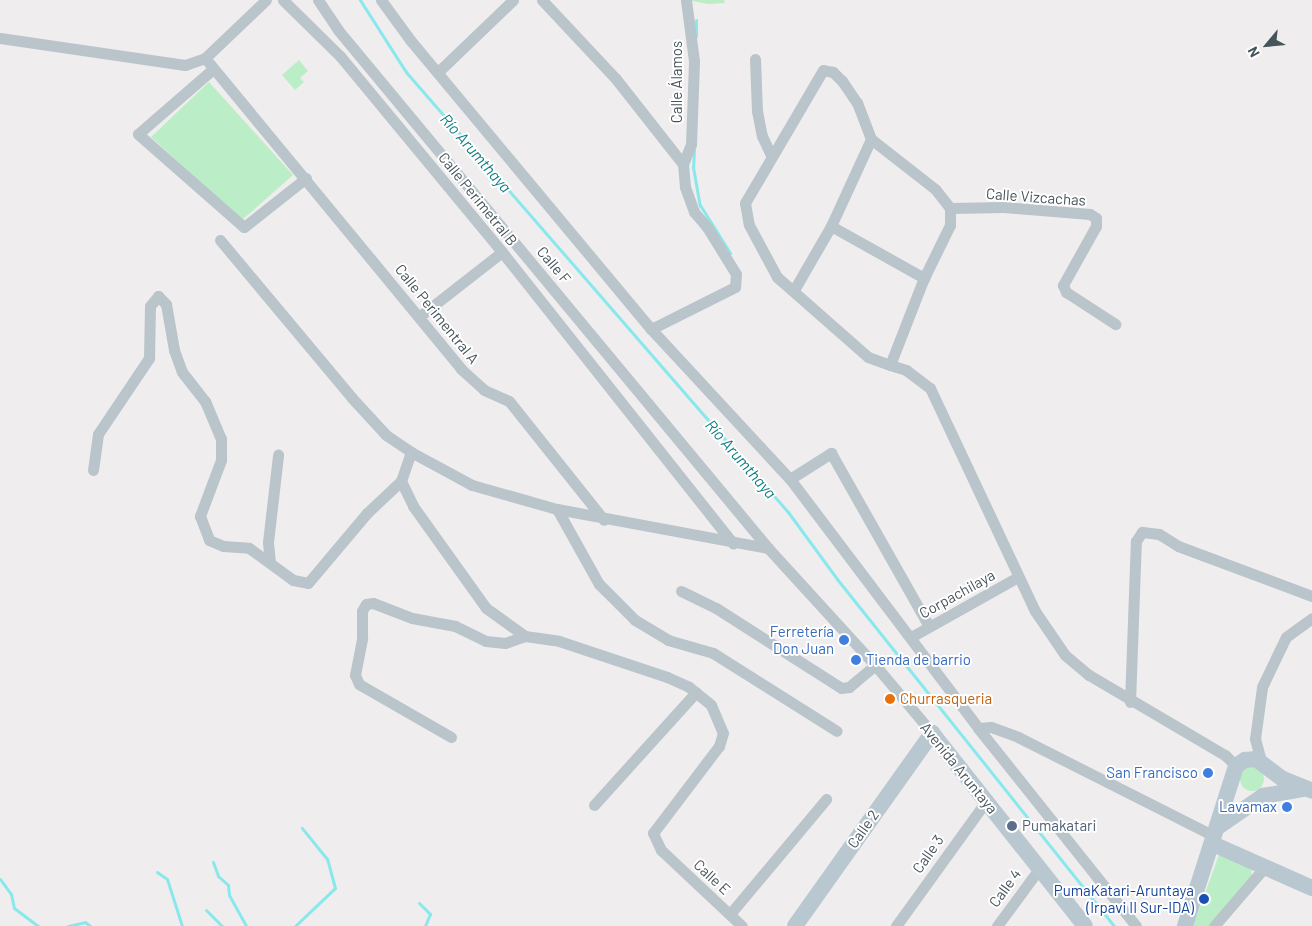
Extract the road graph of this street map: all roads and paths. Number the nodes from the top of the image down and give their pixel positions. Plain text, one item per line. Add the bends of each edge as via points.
1 (266, 0) edge
2 (284, 0) edge
3 (319, 0) edge
4 (381, 0) edge
5 (513, 0) edge
6 (542, 0) edge
7 (686, 0) edge
8 (0, 38) edge
9 (205, 58) junction
10 (755, 59) dead end
11 (213, 69) junction
12 (438, 72) junction
13 (871, 139) junction
14 (771, 155) junction
15 (683, 164) junction
16 (306, 178) junction
17 (950, 208) junction
18 (832, 226) junction
19 (220, 240) dead end
20 (502, 252) junction
21 (924, 278) junction
22 (794, 290) junction
23 (420, 316) junction
24 (1115, 324) dead end
25 (650, 329) junction
26 (890, 365) junction
27 (411, 452) junction
28 (278, 455) dead end
29 (93, 470) dead end
30 (790, 479) junction
31 (401, 481) junction
32 (557, 509) junction
33 (604, 520) junction
34 (733, 544) junction
35 (768, 548) junction
36 (270, 562) junction
37 (1018, 577) junction
38 (681, 591) dead end
39 (1312, 596) edge
40 (1312, 618) edge
41 (929, 626) junction
42 (525, 636) junction
43 (911, 638) junction
44 (875, 665) junction
45 (696, 692) junction
46 (1130, 702) junction
47 (978, 728) junction
48 (838, 731) dead end
49 (932, 733) junction
50 (451, 737) dead end
51 (1265, 765) junction
52 (1236, 766) junction
53 (1232, 785) junction
54 (1307, 790) edge
55 (1259, 798) junction
56 (826, 799) dead end
57 (986, 801) junction
58 (594, 805) dead end
59 (1215, 836) junction
60 (1264, 868) junction
61 (1040, 869) junction
62 (1312, 888) edge
63 (730, 914) junction
64 (742, 926) edge
65 (795, 926) edge
66 (896, 926) edge
67 (996, 926) edge
68 (1085, 926) edge
69 (1136, 926) edge
70 (1185, 926) edge
71 (1214, 926) edge

1 - 9 street
2 - 20 street, Calle Perimetral B via 340,56
3 - 35 street, Calle F via 338,30
4 - 12 street
5 - 12 street
6 - 15 street via 616,79
7 - 15 street, Calle Álamos via 694,40 694,61 691,144
8 - 9 street via 174,65
9 - 11 street, Calle Perimentral A
10 - 14 street via 757,111 762,136
11 - 16 street, Calle Perimentral A
11 - 16 street via 138,134 244,227
12 - 25 street
13 - 14 street via 857,103 842,81 833,72 823,70
13 - 17 street via 935,189
13 - 18 street
14 - 22 street via 745,203 749,225 777,277
15 - 25 street via 689,202 722,249 737,281 734,287
16 - 23 street, Calle Perimentral A
17 - 21 street via 950,225
17 - 24 street, Calle Vizcachas via 1004,207 1090,214 1096,218 1096,226 1063,285 1066,292
18 - 21 street
18 - 22 street
19 - 27 street via 352,398 386,435
20 - 23 street
20 - 34 street, Calle Perimetral B
21 - 26 street
22 - 26 street via 849,344 868,357
23 - 33 street, Calle Perimentral A via 461,369 484,390 509,401
25 - 30 street
26 - 37 street via 906,370 930,388
27 - 31 street
27 - 32 street via 472,485
28 - 36 street via 268,542
29 - 36 street via 98,434 149,358 150,306 158,296 166,304 174,350 182,372 205,401 221,439 221,460 200,516 204,531 209,540 223,546 250,548
30 - 41 street via 831,453
30 - 43 street
31 - 36 street via 367,513 308,583 293,580
31 - 42 street via 413,506 486,608
32 - 33 street
32 - 48 street via 600,584 635,620 668,640 713,653
33 - 34 street
34 - 35 street
35 - 44 street, Avenida Aruntaya
37 - 41 street, Corpachilaya
37 - 46 street via 1051,637 1065,655
38 - 44 street via 724,613 841,688 849,686
39 - 46 street via 1178,546 1159,534 1142,532 1136,541
40 - 51 street via 1286,637 1262,687 1255,739
41 - 43 street, Corpachilaya
42 - 45 street via 559,641 667,677
42 - 50 street via 505,643 486,641 455,626 412,618 373,603 366,604 362,611 362,638 355,675 359,684
43 - 47 street
44 - 49 street, Avenida Aruntaya
45 - 58 street
45 - 63 street, Calle E via 711,705 723,734 709,762 653,833 661,850
46 - 52 street via 1225,755
47 - 59 street via 991,727 1018,737
47 - 69 street
49 - 57 main road, Avenida Aruntaya
49 - 65 main road, Calle 2
51 - 52 main road via 1245,760
51 - 54 main road
51 - 55 main road via 1271,779
52 - 53 main road
53 - 55 main road via 1242,796
53 - 59 main road
54 - 55 main road
55 - 59 main road
56 - 63 street
57 - 61 main road, Avenida Aruntaya
57 - 66 street, Calle 3
59 - 60 main road
59 - 70 main road
60 - 62 main road
60 - 71 street
61 - 67 street, Calle 4
61 - 68 main road, Avenida Aruntaya
63 - 64 street, Calle E

